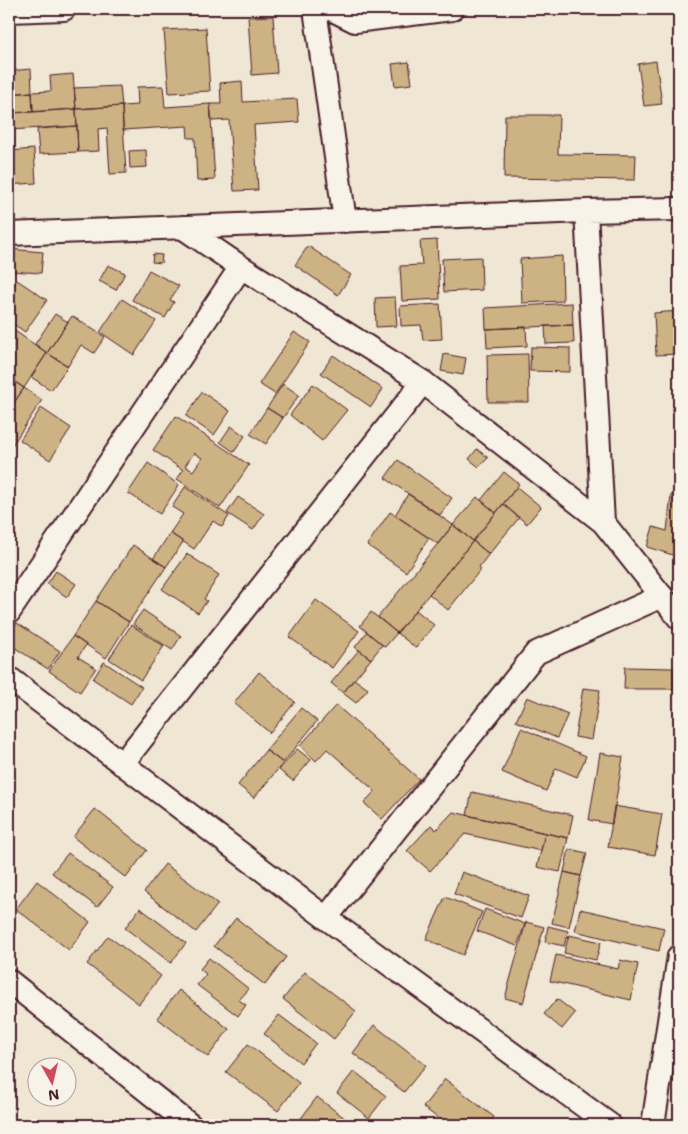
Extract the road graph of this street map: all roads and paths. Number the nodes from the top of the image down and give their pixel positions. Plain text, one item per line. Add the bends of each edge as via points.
1 (64, 9) edge
2 (315, 9) edge
3 (331, 9) edge
4 (452, 9) edge
5 (9, 11) edge
6 (679, 209) edge
7 (586, 211) junction
8 (346, 221) junction
9 (182, 227) junction
10 (9, 234) edge
11 (241, 267) junction
12 (423, 382) junction
13 (603, 522) junction
14 (662, 596) junction
15 (9, 612) edge
16 (679, 618) edge
17 (9, 678) edge
18 (122, 764) junction
19 (326, 918) junction
20 (679, 956) edge
21 (9, 981) edge
22 (190, 1125) edge
23 (610, 1125) edge
24 (653, 1125) edge

1 - 5 street
2 - 8 street
3 - 4 street via 355,22
6 - 7 street
7 - 8 street
7 - 13 street
8 - 9 street
9 - 10 street
9 - 11 street
11 - 12 street
11 - 15 street
12 - 13 street
12 - 18 street
13 - 14 street
14 - 16 street
14 - 19 street via 536,653
17 - 18 street
18 - 19 street
19 - 23 street
20 - 24 street
21 - 22 street

